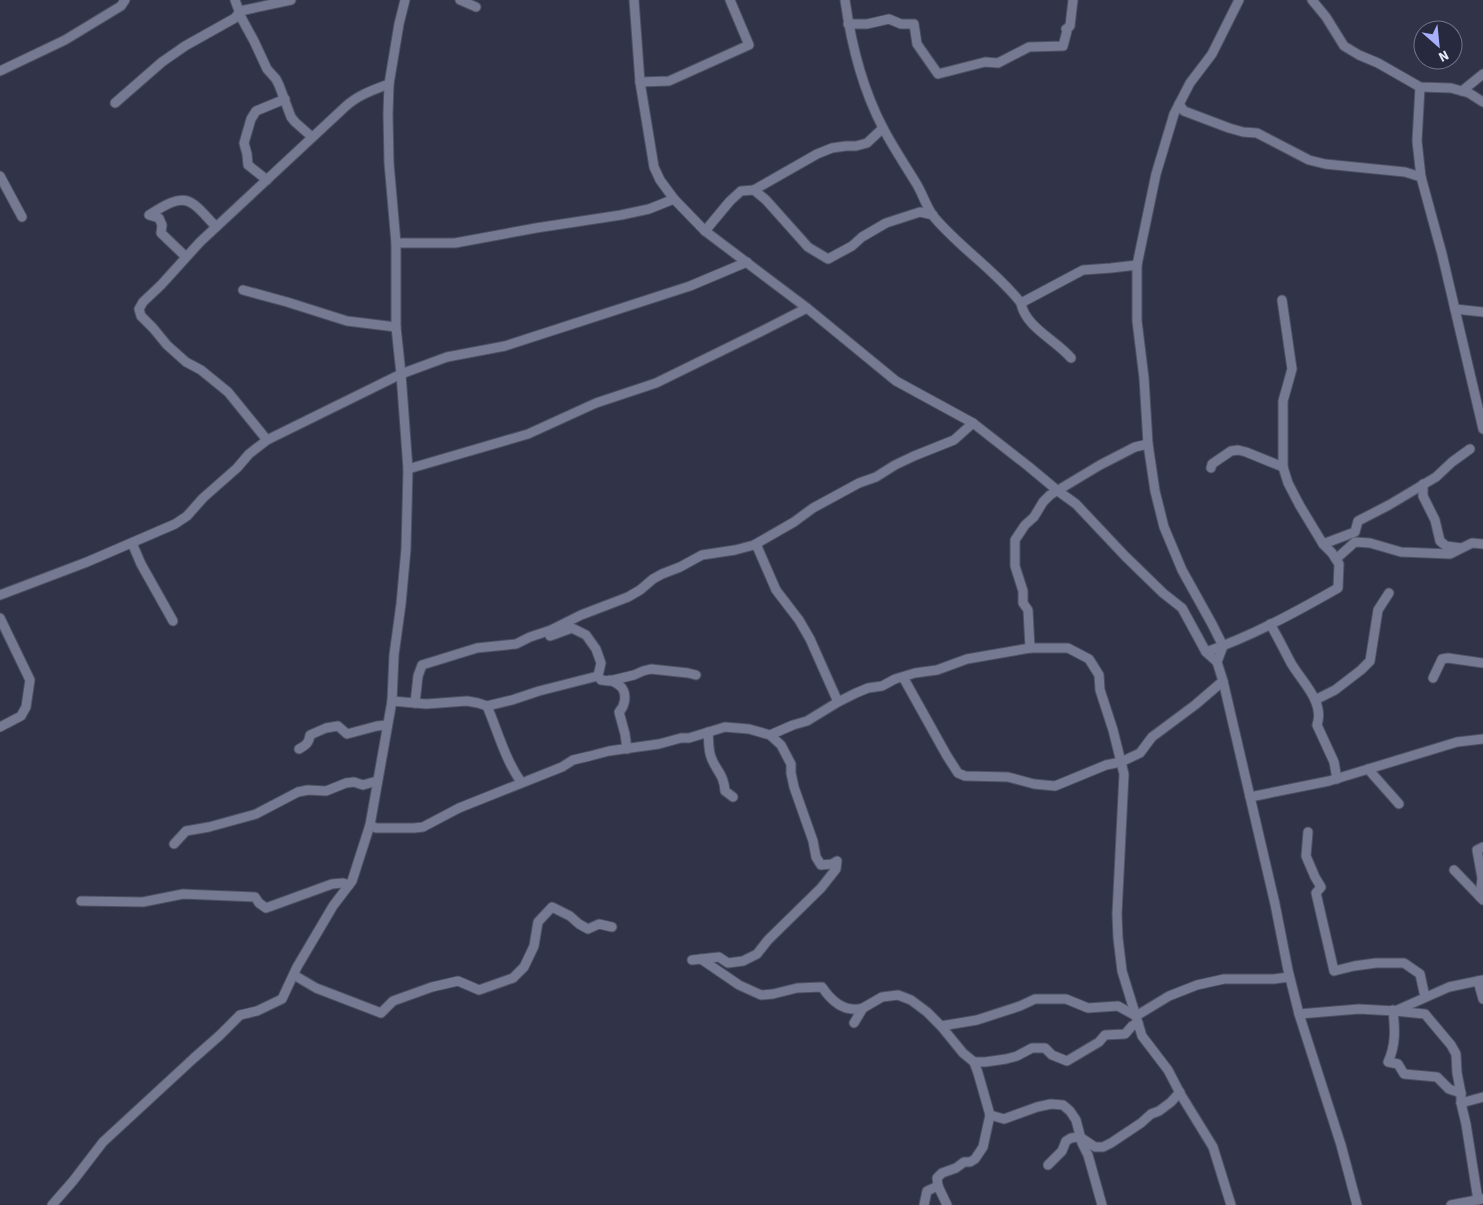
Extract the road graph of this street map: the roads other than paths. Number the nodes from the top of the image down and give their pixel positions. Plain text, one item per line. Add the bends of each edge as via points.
1 (125, 0) edge
2 (235, 0) edge
3 (291, 0) edge
4 (405, 0) edge
5 (460, 0) edge
6 (634, 0) edge
7 (730, 0) edge
8 (845, 0) edge
9 (1073, 0) edge
10 (1239, 0) edge
11 (1312, 0) edge
12 (476, 8) dead end
13 (240, 11) junction
14 (848, 24) junction
15 (0, 71) edge
16 (1483, 74) edge
17 (640, 82) junction
18 (389, 84) junction
19 (1420, 87) junction
20 (1462, 91) junction
21 (285, 99) junction
22 (1483, 102) edge
23 (115, 103) dead end
24 (1179, 104) junction
25 (883, 128) junction
26 (312, 137) junction
27 (0, 176) edge
28 (1421, 177) junction
29 (267, 180) junction
30 (754, 190) junction
31 (674, 199) junction
32 (926, 201) junction
33 (920, 212) junction
34 (933, 215) junction
35 (22, 217) dead end
36 (216, 227) junction
37 (705, 231) junction
38 (396, 243) junction
39 (186, 258) junction
40 (747, 262) junction
41 (1136, 265) junction
42 (243, 290) dead end
43 (1282, 300) dead end
44 (1021, 303) junction
45 (807, 308) junction
46 (1455, 309) junction
47 (1483, 312) edge
48 (396, 326) junction
49 (1071, 358) dead end
50 (401, 374) junction
51 (973, 423) junction
52 (1483, 429) edge
53 (267, 440) junction
54 (1148, 444) junction
55 (1470, 450) dead end
56 (1211, 468) dead end
57 (1283, 468) junction
58 (408, 469) junction
59 (1423, 484) junction
60 (1058, 491) junction
61 (132, 543) junction
62 (756, 544) junction
63 (1323, 544) junction
64 (1483, 544) edge
65 (1463, 548) junction
66 (1336, 559) junction
67 (1389, 593) dead end
68 (0, 595) edge
69 (0, 618) edge
70 (174, 621) dead end
71 (1270, 624) junction
72 (516, 644) junction
73 (1223, 646) junction
74 (1030, 648) junction
75 (1206, 652) junction
76 (1217, 662) junction
77 (1483, 664) edge
78 (598, 676) junction
79 (696, 676) dead end
80 (903, 677) junction
81 (1434, 678) dead end
82 (610, 680) junction
83 (1223, 681) junction
84 (1315, 700) junction
85 (392, 701) junction
86 (838, 702) junction
87 (415, 703) junction
88 (488, 706) junction
89 (387, 725) junction
90 (0, 727) edge
91 (708, 732) junction
92 (770, 735) junction
93 (1483, 739) edge
94 (299, 748) dead end
95 (627, 749) junction
96 (1121, 762) junction
97 (1368, 769) junction
98 (1337, 779) junction
99 (378, 781) junction
100 (521, 782) junction
101 (733, 797) dead end
102 (1250, 797) junction
103 (1399, 804) dead end
104 (370, 825) junction
105 (1308, 832) dead end
106 (174, 844) dead end
107 (1483, 848) edge
108 (1454, 870) dead end
109 (349, 885) junction
110 (1482, 899) edge
111 (81, 900) dead end
112 (612, 928) dead end
113 (294, 975) junction
114 (1289, 977) junction
115 (1481, 980) edge
116 (1425, 998) junction
117 (1483, 998) edge
118 (864, 1008) junction
119 (1394, 1010) junction
120 (1299, 1014) junction
121 (1137, 1020) junction
122 (854, 1023) dead end
123 (941, 1026) junction
124 (974, 1062) junction
125 (1180, 1092) junction
126 (1461, 1093) junction
127 (1483, 1097) edge
128 (1461, 1103) junction
129 (990, 1115) junction
130 (1080, 1137) junction
131 (1048, 1165) dead end
132 (938, 1186) junction
133 (1481, 1199) edge
134 (52, 1205) edge
135 (924, 1205) edge
136 (947, 1205) edge
137 (1102, 1205) edge
138 (1231, 1205) edge
139 (1357, 1205) edge
140 (1451, 1205) edge

1 - 15 street via 121,6 65,40
2 - 13 street
3 - 13 street
4 - 18 street
5 - 12 street
6 - 17 street
7 - 17 street via 749,45 669,81
8 - 14 street
9 - 14 street via 1070,26 1066,29 1063,46 1029,47 998,63 985,62 938,74 918,44 914,24 901,24 889,19
10 - 24 street via 1212,54
11 - 19 street via 1344,46
13 - 21 street
13 - 23 street via 235,18 162,62
14 - 25 street via 865,86
16 - 20 street
17 - 31 street via 654,167
18 - 26 street via 354,99
18 - 38 street via 389,164
19 - 20 street
19 - 28 street via 1417,141
20 - 22 street
21 - 26 street via 294,122
21 - 29 street via 256,111 244,143 248,165
24 - 28 street via 1184,111 1229,128 1257,133 1309,160 1405,172
24 - 41 street via 1156,174
25 - 30 street via 867,143 832,148 817,154
25 - 32 street
26 - 29 street
27 - 35 street
28 - 46 street
29 - 36 street
30 - 33 street via 808,248 828,259 886,223
30 - 37 street via 741,191
31 - 37 street
31 - 38 street via 621,215 455,243
32 - 33 street
32 - 34 street
33 - 34 street
34 - 44 street via 975,259 1008,286
36 - 39 street
36 - 39 street via 193,203 182,199 149,215 159,218 162,233
37 - 40 street
38 - 48 street
39 - 53 street via 143,302 139,309 141,316 186,362 228,392
40 - 45 street
40 - 50 street via 690,286 505,346 447,357
41 - 44 street via 1083,270
41 - 54 street via 1137,321
42 - 48 street via 347,321
43 - 57 street via 1292,369 1283,401
44 - 49 street via 1022,311 1031,322
45 - 51 street via 896,381
45 - 58 street via 656,383 596,402 528,434
46 - 47 street
46 - 52 street
48 - 50 street
50 - 53 street
50 - 58 street
51 - 60 street
51 - 62 street via 954,440 859,483
53 - 61 street via 187,516
54 - 60 street via 1134,447
54 - 73 street via 1164,527 1182,570
55 - 59 street
56 - 57 street via 1231,451 1238,450
57 - 63 street via 1288,483
58 - 85 street via 406,549
59 - 63 street via 1358,521 1355,532
59 - 65 street via 1423,496 1436,520 1440,541 1446,546
60 - 74 street via 1043,502 1015,540 1015,566 1024,591 1023,603 1028,610
60 - 75 street via 1076,504 1125,556 1182,608
61 - 68 street
61 - 70 street
62 - 72 street via 702,555 652,579 628,597
62 - 86 street via 776,590 810,639
63 - 66 street
64 - 65 street via 1472,543
65 - 66 street via 1450,554 1401,552 1355,542
66 - 71 street via 1339,564 1338,588
67 - 84 street via 1378,610 1370,661 1335,690
69 - 90 street via 30,680 26,708 21,716
71 - 73 street
71 - 84 street
72 - 78 street via 536,641 572,628 586,635 596,650 601,663
72 - 87 street via 477,648 422,665
73 - 75 street
73 - 76 street
74 - 80 street via 967,659
74 - 96 street via 1068,648 1089,659 1099,675 1100,690
75 - 76 street
76 - 83 street
77 - 81 street via 1442,659
78 - 82 street via 601,680
78 - 88 street
79 - 82 street via 651,669
80 - 86 street
80 - 96 street via 947,756 958,772 965,776 1008,777 1055,786 1106,764
82 - 95 street via 621,687 624,694 625,703 619,712
83 - 96 street via 1152,738 1140,753
83 - 102 street
84 - 98 street via 1320,717 1317,725 1334,762
85 - 87 street
85 - 89 street
86 - 92 street via 806,721
87 - 88 street via 467,701
88 - 100 street via 504,751
89 - 94 street via 347,734 338,726 326,728 310,735 307,745
89 - 99 street
91 - 92 street via 725,727
91 - 95 street
91 - 101 street via 710,755 724,780 725,791
92 - 118 street via 781,745 791,764 794,787 814,841 816,857 821,865 837,862 836,868 757,954 743,961 728,963 719,957 697,960 761,995 822,987 841,1006 855,1010
93 - 97 street via 1457,742
95 - 100 street via 573,760
96 - 121 street via 1124,774 1118,938 1122,971
97 - 98 street
97 - 103 street
98 - 102 street
99 - 104 street
99 - 106 street via 346,783 326,791 298,792 256,814 186,830
100 - 104 street via 423,827 376,828
102 - 114 street
104 - 109 street
105 - 116 street via 1306,856 1321,887 1316,893 1334,971 1376,963 1404,963 1420,974
107 - 110 street via 1477,850
108 - 110 street
109 - 111 street via 332,884 266,908 255,897 183,894 144,902
109 - 113 street via 333,906
112 - 113 street via 599,924 588,929 552,907 538,922 534,946 524,967 513,978 479,990 458,981 432,987 393,1000 381,1013 316,988
113 - 134 street via 282,999 240,1015 129,1117 103,1142
114 - 120 street
114 - 121 street via 1224,979 1197,985 1169,996
115 - 116 street via 1449,987
115 - 117 street
116 - 119 street
118 - 122 street
118 - 123 street via 882,996 898,995 911,1000
119 - 120 street
119 - 126 street via 1424,1014 1441,1032 1456,1054
119 - 126 street via 1395,1033 1388,1062 1398,1064 1404,1074 1437,1077 1449,1089
120 - 139 street
121 - 123 street via 1118,1006 1088,1008 1066,1000 1036,999 977,1020
121 - 124 street via 1126,1034 1105,1035 1067,1061 1045,1048 1032,1048 1006,1059
121 - 125 street via 1142,1036
123 - 124 street
124 - 129 street
125 - 130 street via 1160,1111 1103,1147 1095,1147
125 - 138 street via 1213,1147
126 - 128 street
127 - 128 street
128 - 133 street
129 - 130 street via 1004,1119 1037,1107 1063,1105 1076,1120
129 - 132 street via 980,1153 970,1162 942,1173 937,1178
130 - 131 street via 1066,1141 1062,1151
130 - 137 street
132 - 135 street via 928,1191
132 - 136 street
133 - 140 street

